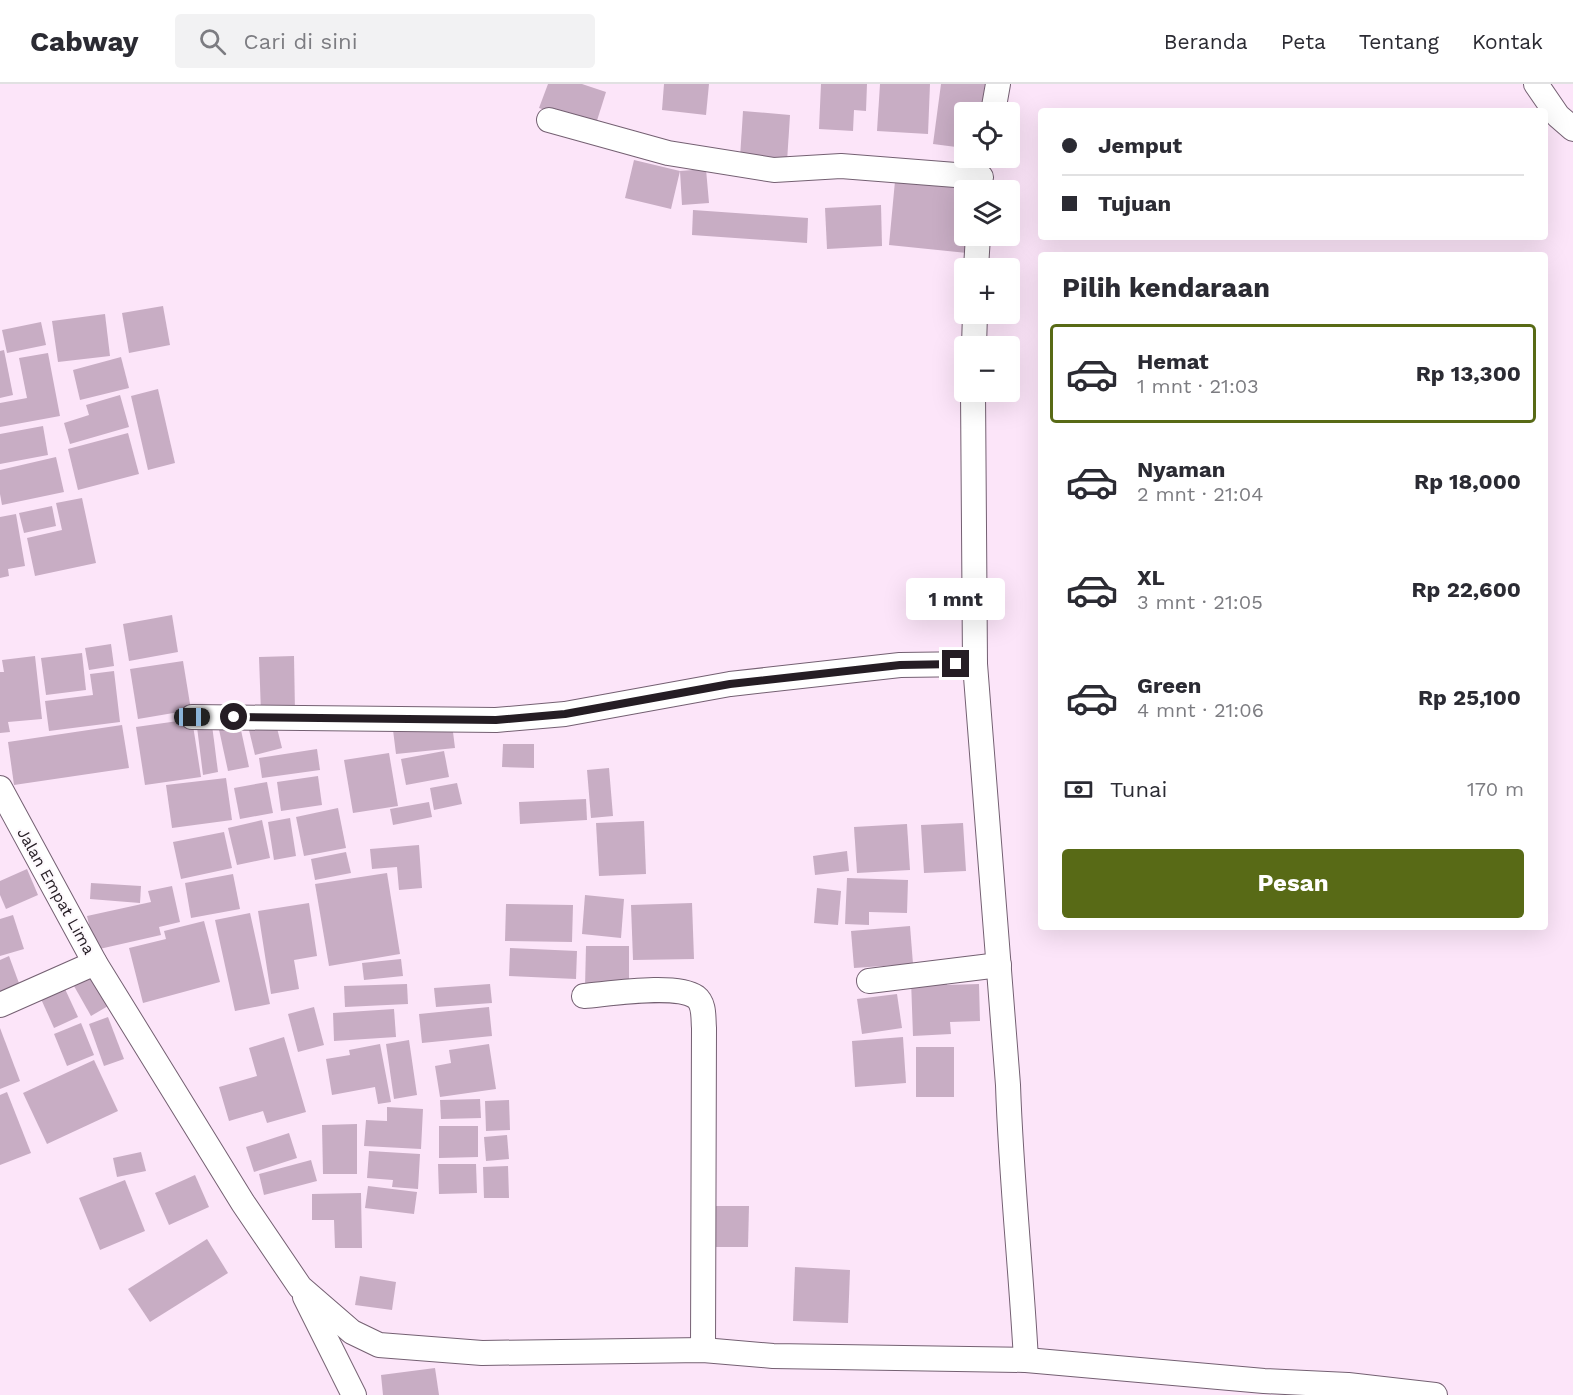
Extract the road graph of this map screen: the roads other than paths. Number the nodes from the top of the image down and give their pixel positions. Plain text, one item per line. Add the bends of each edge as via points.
1 (998, 84) edge
2 (1536, 84) edge
3 (995, 102) edge
4 (549, 120) dead end
5 (1573, 129) edge
6 (982, 175) edge
7 (973, 402) edge
8 (975, 664) junction
9 (192, 717) dead end
10 (0, 788) edge
11 (95, 963) junction
12 (999, 965) junction
13 (869, 981) dead end
14 (584, 996) dead end
15 (0, 1005) edge
16 (300, 1287) junction
17 (703, 1350) junction
18 (1026, 1360) junction
19 (354, 1395) edge
20 (1435, 1395) edge

1 - 3 street
2 - 5 street via 1558,116
4 - 6 street via 669,153 774,170 841,166
7 - 8 street
8 - 9 street via 900,665 741,683 565,714 496,720
8 - 12 street
10 - 11 street, Jalan Empat Lima
11 - 15 street
11 - 16 street, Jalan Empat Lima via 243,1203
12 - 13 street
12 - 18 street
14 - 17 street via 670,989 696,997 702,1004
16 - 17 street via 352,1332 380,1345 482,1353
16 - 19 street
17 - 18 street via 773,1356
18 - 20 street

